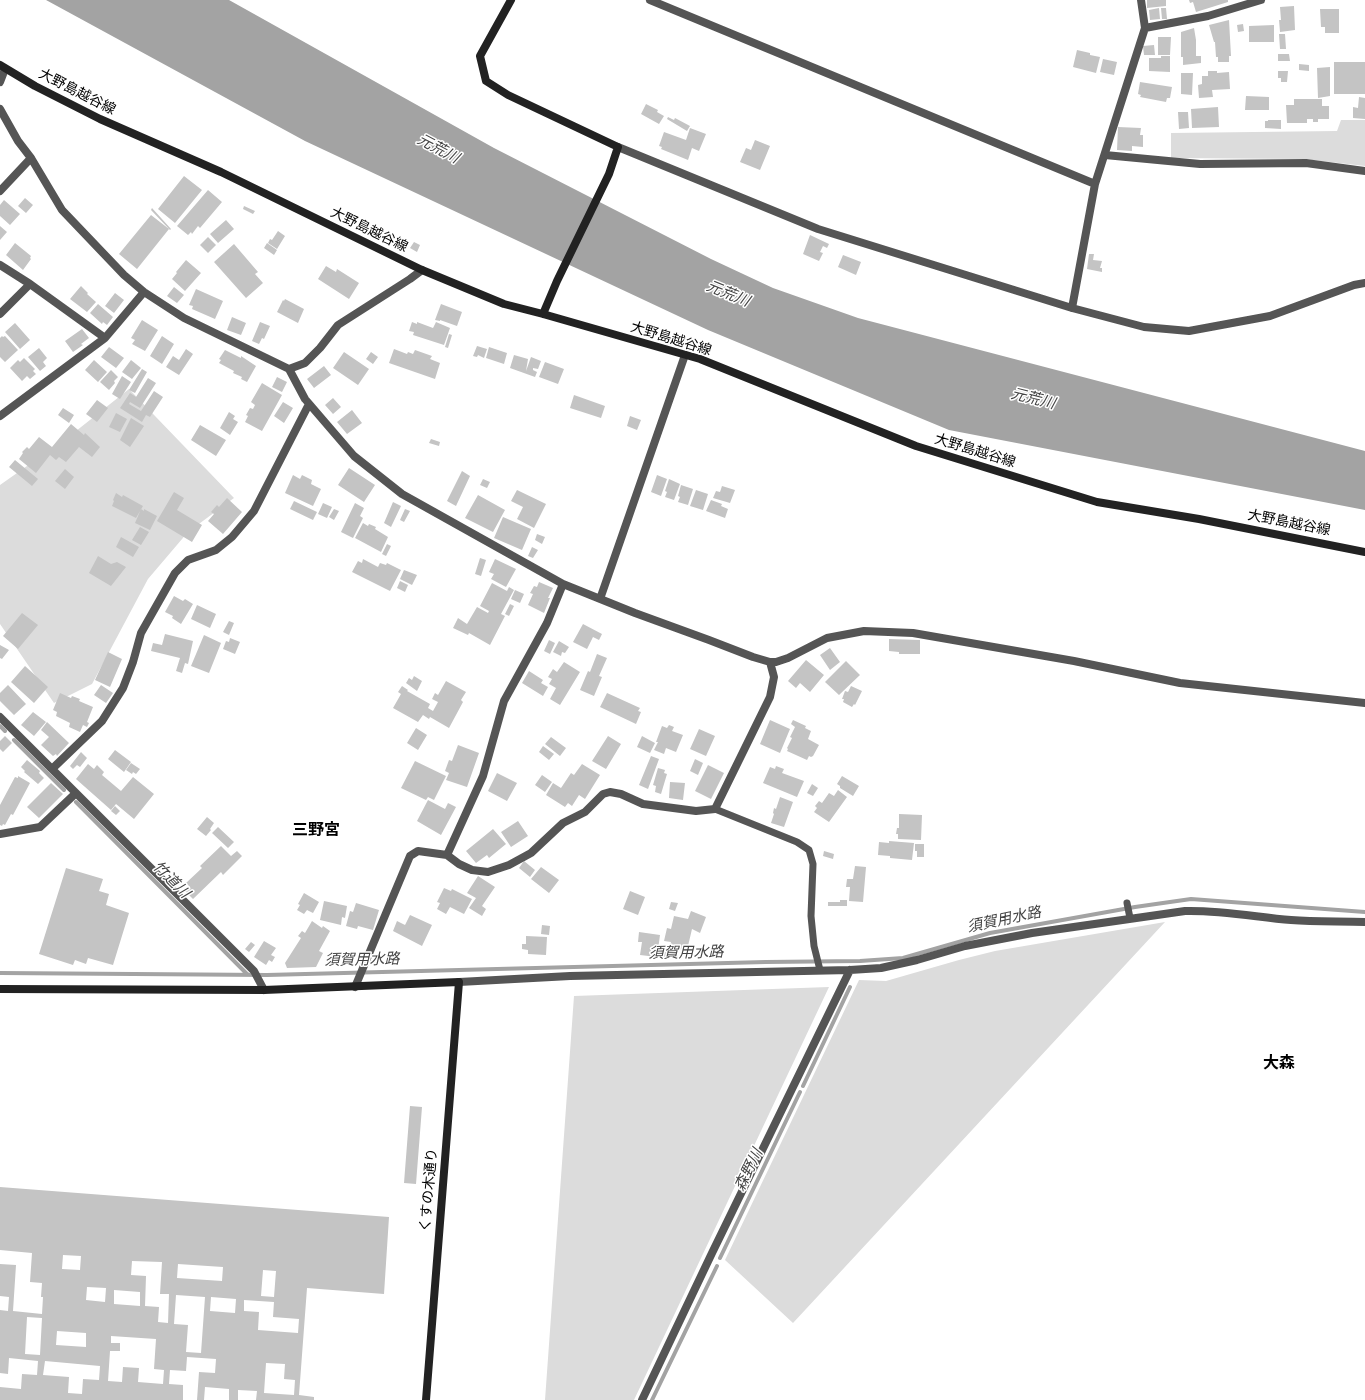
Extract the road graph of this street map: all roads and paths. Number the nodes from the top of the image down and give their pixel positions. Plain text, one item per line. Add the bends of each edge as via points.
1 (511, 0) edge
2 (650, 0) edge
3 (1141, 0) edge
4 (1261, 0) edge
5 (1145, 28) junction
6 (2, 67) edge
7 (0, 82) edge
8 (0, 109) edge
9 (618, 147) junction
10 (1104, 155) junction
11 (30, 158) junction
12 (1365, 171) edge
13 (1096, 184) junction
14 (0, 191) edge
15 (0, 265) edge
16 (422, 270) junction
17 (1365, 283) edge
18 (30, 284) junction
19 (144, 292) junction
20 (1072, 308) junction
21 (0, 314) edge
22 (543, 314) junction
23 (105, 338) junction
24 (685, 355) junction
25 (289, 369) junction
26 (309, 404) junction
27 (0, 416) edge
28 (1365, 552) edge
29 (563, 584) junction
30 (600, 599) junction
31 (770, 662) junction
32 (1365, 703) edge
33 (0, 717) edge
34 (52, 769) junction
35 (76, 792) junction
36 (715, 809) junction
37 (0, 834) edge
38 (447, 855) junction
39 (1128, 903) dead end
40 (1130, 918) junction
41 (1365, 922) edge
42 (820, 970) junction
43 (850, 970) junction
44 (459, 982) junction
45 (355, 987) junction
46 (0, 989) edge
47 (264, 990) junction
48 (426, 1400) edge
49 (642, 1400) edge

1 - 9 main road via 480,56 486,81 508,95
2 - 13 street
3 - 5 street
4 - 5 street via 1208,16
5 - 10 street
6 - 7 street
6 - 16 main road, 大野島越谷線 via 100,119 221,172
8 - 11 street
9 - 20 street via 818,229
9 - 22 main road
10 - 12 street via 1200,164 1306,163
10 - 13 street
11 - 14 street
11 - 19 street via 62,210 124,275
13 - 20 street
15 - 18 street
16 - 22 main road, 大野島越谷線 via 504,304
16 - 25 street via 338,325 305,363
17 - 20 street via 1270,316 1189,331 1144,327
18 - 21 street
18 - 23 street
19 - 23 street
19 - 25 street via 184,318
22 - 24 main road, 大野島越谷線
23 - 27 street
24 - 28 main road, 大野島越谷線 via 916,446 1097,502
24 - 30 street
25 - 26 street
26 - 29 street via 354,456 402,494
26 - 34 street via 254,510 232,537 216,550 188,560 175,573 141,633 123,688 102,722
29 - 30 street
29 - 38 street via 547,623 504,701 483,776
30 - 31 street
31 - 32 street via 788,658 827,638 864,631 913,633 1074,661 1180,683
31 - 36 street via 774,678 770,698
33 - 34 street
34 - 35 street
35 - 37 street via 40,827
35 - 47 street via 254,971
36 - 38 street via 696,811 643,804 610,792 603,794 585,812 563,823 531,853 509,865 488,872 472,870
36 - 42 lane via 797,842 809,850 813,864 811,916
38 - 45 street via 418,851 410,856
39 - 40 lane
40 - 41 street via 1206,910 1292,920
40 - 43 street via 965,946 880,968
42 - 43 street
42 - 44 street via 570,976
43 - 49 street
44 - 45 main road
44 - 48 main road, くすの木通り
45 - 47 main road
46 - 47 main road

